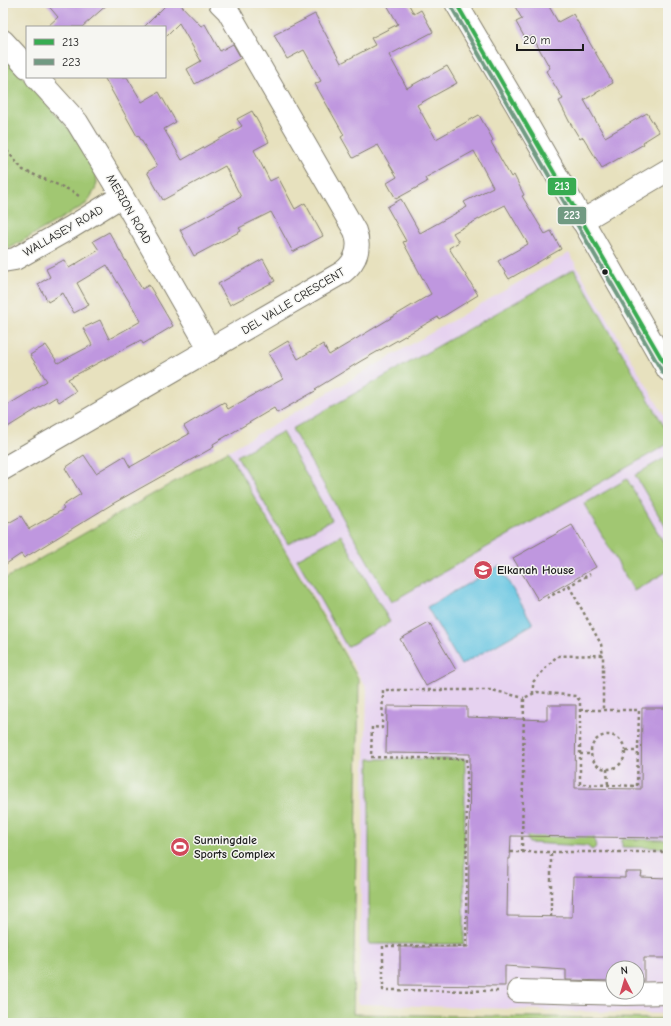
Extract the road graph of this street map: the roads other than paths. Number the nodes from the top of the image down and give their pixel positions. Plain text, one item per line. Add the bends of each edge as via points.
1 (456, 3) edge
2 (228, 6) edge
3 (3, 41) edge
4 (26, 66) edge
5 (37, 78) edge
6 (668, 170) edge
7 (122, 196) junction
8 (582, 221) junction
9 (3, 261) edge
10 (210, 350) junction
11 (668, 370) edge
12 (3, 469) edge
13 (518, 991) road end
14 (668, 993) edge

1 - 8 street
2 - 10 street, DEL VALLE CRESCENT via 355,231 358,246 354,261 343,272
3 - 4 street
5 - 7 street, MERION ROAD via 77,122
6 - 8 street
7 - 9 street, WALLASEY ROAD via 15,259
7 - 10 street, MERION ROAD
8 - 11 street
10 - 12 street, DEL VALLE CRESCENT
13 - 14 street

